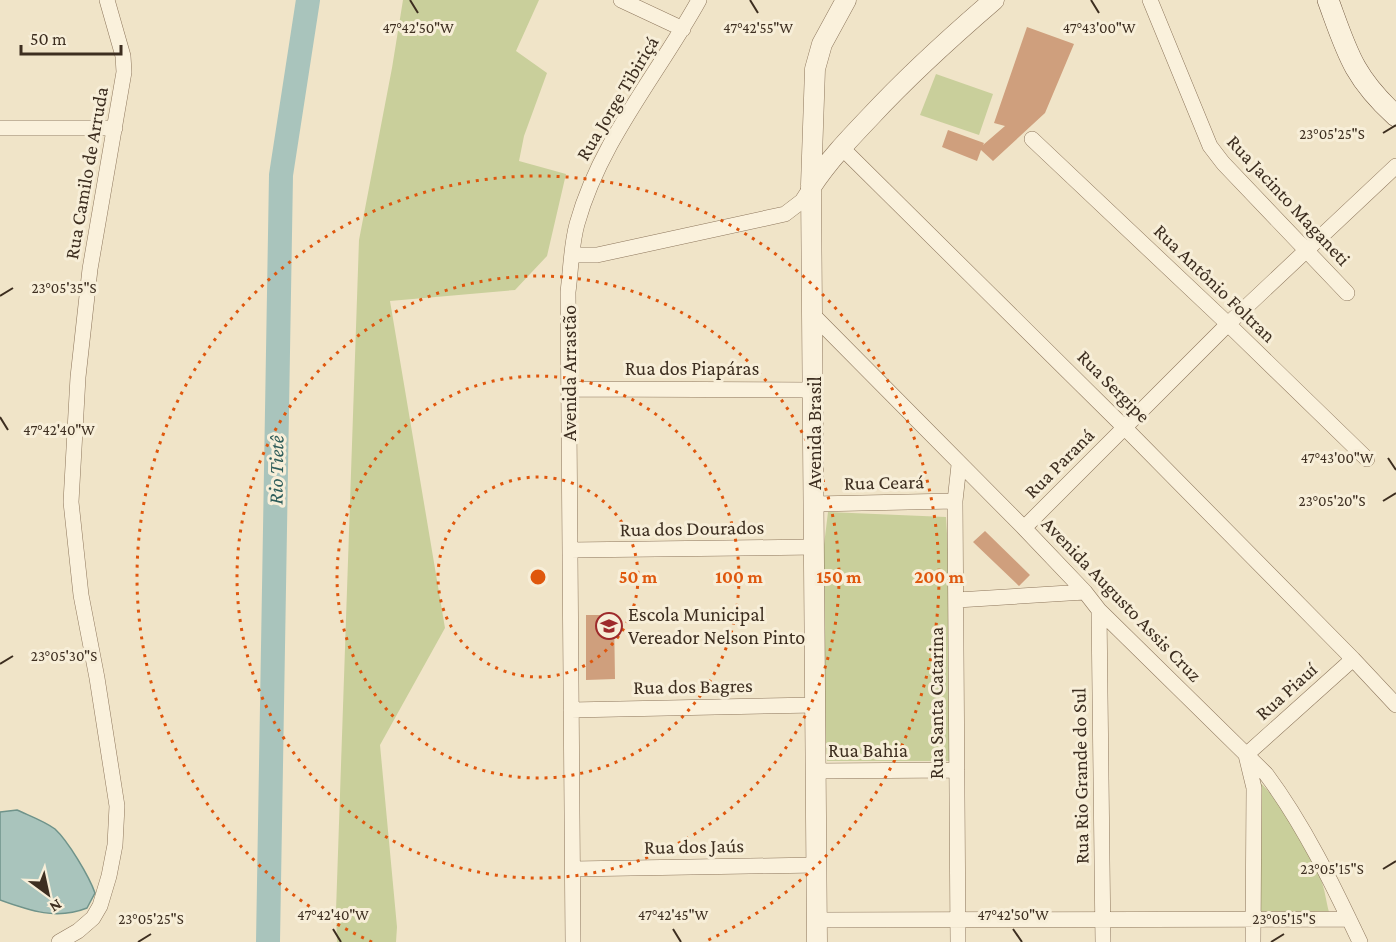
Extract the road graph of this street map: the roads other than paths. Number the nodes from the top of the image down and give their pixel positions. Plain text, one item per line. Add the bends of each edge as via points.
1 (107, 0) edge
2 (621, 0) edge
3 (699, 0) edge
4 (846, 0) edge
5 (994, 0) edge
6 (1150, 0) edge
7 (1328, 0) edge
8 (682, 29) junction
9 (1396, 116) edge
10 (0, 128) edge
11 (115, 128) junction
12 (1032, 139) dead end
13 (841, 147) junction
14 (1396, 166) edge
15 (811, 187) junction
16 (1306, 250) junction
17 (572, 255) junction
18 (1347, 293) dead end
19 (814, 316) junction
20 (1228, 324) junction
21 (569, 389) junction
22 (814, 390) junction
23 (1124, 427) junction
24 (1367, 459) dead end
25 (959, 465) junction
26 (955, 501) junction
27 (815, 504) junction
28 (1024, 528) junction
29 (815, 547) junction
30 (570, 550) junction
31 (1085, 592) junction
32 (957, 600) junction
33 (1099, 610) junction
34 (1353, 659) junction
35 (816, 705) junction
36 (1396, 705) edge
37 (571, 710) junction
38 (1246, 755) junction
39 (957, 770) junction
40 (816, 771) junction
41 (816, 865) junction
42 (573, 869) junction
43 (1103, 919) junction
44 (1253, 919) junction
45 (1349, 919) junction
46 (817, 920) junction
47 (957, 920) junction
48 (59, 942) edge
49 (573, 942) edge
50 (817, 942) edge
51 (957, 942) edge
52 (1103, 942) edge
53 (1253, 942) edge
54 (1360, 942) edge

1 - 11 street, Rua Camilo de Arruda via 123,56
2 - 8 street
3 - 8 street, Rua Jorge Tibiriçá
4 - 15 street via 822,44 815,69
5 - 13 street via 917,69
6 - 16 street, Rua Jacinto Maganeti via 1210,146
7 - 9 main road via 1349,60 1377,99
8 - 17 street, Rua Jorge Tibiriçá via 607,150 577,225
10 - 11 street
11 - 48 street, Rua Camilo de Arruda via 90,269 78,377 71,502 81,595 117,806 116,845 100,906 93,918
12 - 20 street, Rua Antônio Foltran
13 - 15 street
13 - 23 street, Rua Sergipe
14 - 16 street, Rua Paraná
15 - 17 street via 802,201 785,214 597,255
15 - 19 street, Avenida Brasil
16 - 18 street, Rua Jacinto Maganeti
16 - 20 street, Rua Paraná
17 - 21 street, Avenida Arrastão via 568,292
19 - 22 street, Avenida Brasil
19 - 25 street, Avenida Augusto Assis Cruz
20 - 23 street, Rua Paraná
20 - 24 street, Rua Antônio Foltran
21 - 22 street, Rua dos Piapáras
21 - 30 street, Avenida Arrastão
22 - 27 street, Avenida Brasil
23 - 28 street, Rua Paraná
23 - 34 street, Rua Sergipe
25 - 26 street, Rua Santa Catarina
25 - 28 street, Avenida Augusto Assis Cruz
26 - 27 street, Rua Ceará
26 - 32 street, Rua Santa Catarina
27 - 29 street, Avenida Brasil
28 - 31 street, Avenida Augusto Assis Cruz
29 - 30 street, Rua dos Dourados
29 - 35 street, Avenida Brasil
30 - 37 street, Avenida Arrastão
31 - 32 street
31 - 33 street, Avenida Augusto Assis Cruz
32 - 39 street, Rua Santa Catarina
33 - 38 street, Avenida Augusto Assis Cruz
33 - 43 street, Rua Rio Grande do Sul
34 - 36 street, Rua Sergipe
34 - 38 street, Rua Piauí
35 - 37 street, Rua dos Bagres
35 - 40 street, Avenida Brasil
37 - 42 street, Avenida Arrastão
38 - 44 street via 1254,788
38 - 45 street, Avenida Augusto Assis Cruz via 1266,774 1287,805
39 - 40 street, Rua Bahia
39 - 47 street, Rua Santa Catarina
40 - 41 street, Avenida Brasil
41 - 42 street, Rua dos Jaús
41 - 46 street, Avenida Brasil
42 - 49 street, Avenida Arrastão
43 - 44 street
43 - 47 street
43 - 52 street, Rua Rio Grande do Sul
44 - 45 street
44 - 53 street
45 - 54 street, Avenida Augusto Assis Cruz
46 - 47 street
46 - 50 street, Avenida Brasil
47 - 51 street, Rua Santa Catarina

